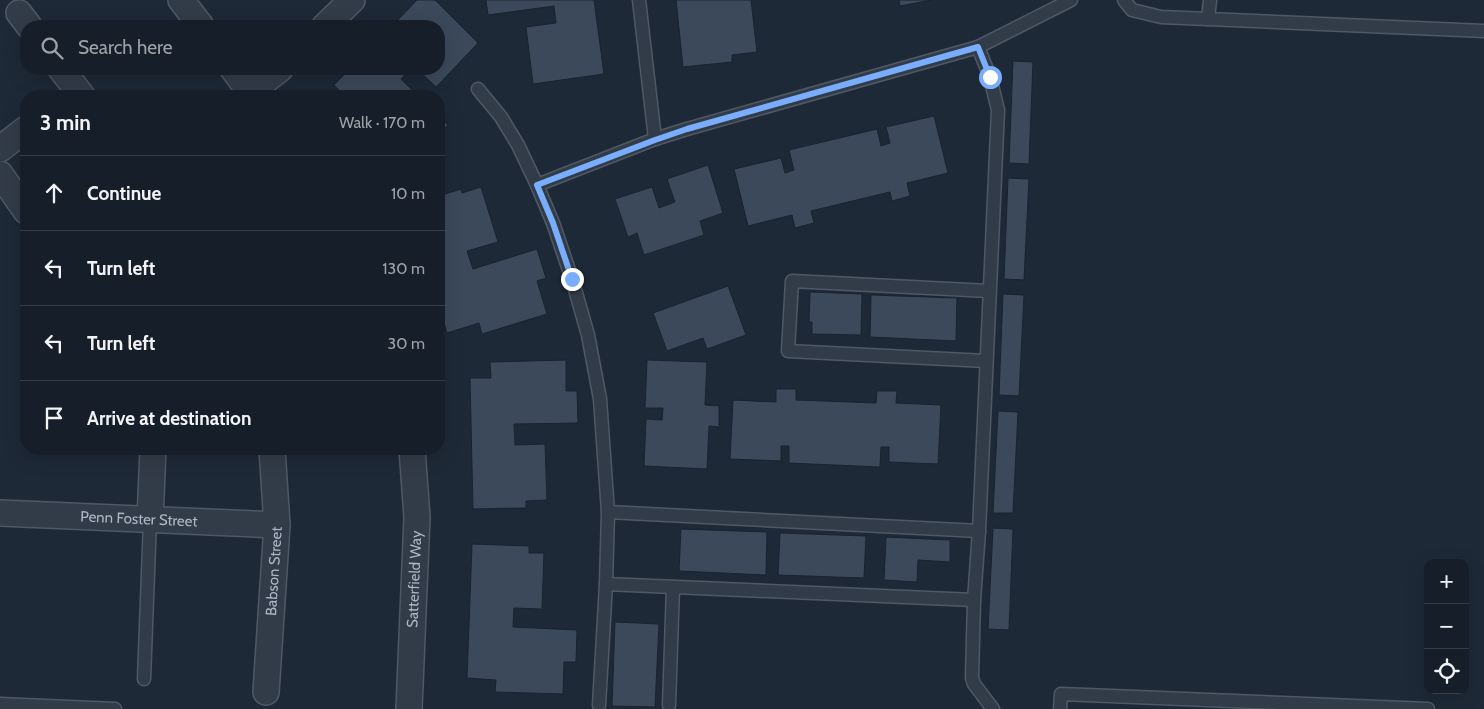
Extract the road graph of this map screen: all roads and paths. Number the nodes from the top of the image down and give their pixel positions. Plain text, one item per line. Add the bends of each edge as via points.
1 (181, 0) edge
2 (352, 0) edge
3 (639, 0) edge
4 (1071, 0) edge
5 (1124, 0) edge
6 (1210, 0) edge
7 (1208, 19) junction
8 (196, 20) edge
9 (331, 20) edge
10 (1484, 31) edge
11 (978, 47) junction
12 (64, 75) edge
13 (237, 75) edge
14 (273, 75) edge
15 (478, 89) dead end
16 (73, 90) edge
17 (247, 90) edge
18 (256, 90) edge
19 (20, 134) edge
20 (655, 140) junction
21 (0, 149) edge
22 (0, 174) edge
23 (537, 185) junction
24 (20, 202) edge
25 (989, 292) junction
26 (986, 361) junction
27 (153, 455) edge
28 (272, 455) edge
29 (412, 455) edge
30 (608, 512) junction
31 (0, 513) edge
32 (150, 520) junction
33 (277, 525) junction
34 (979, 531) junction
35 (606, 584) junction
36 (673, 587) junction
37 (974, 600) junction
38 (144, 679) dead end
39 (266, 692) dead end
40 (0, 704) edge
41 (599, 704) dead end
42 (669, 705) dead end
43 (115, 709) edge
44 (409, 709) edge
45 (993, 709) edge
46 (1060, 709) edge
47 (1428, 709) edge

1 - 8 street
2 - 9 street
3 - 20 lane
4 - 11 lane
5 - 7 lane via 1132,10 1161,17
6 - 7 lane
7 - 10 lane
11 - 20 lane
11 - 25 lane via 998,110
12 - 16 street
13 - 17 street
14 - 18 street
15 - 23 lane via 501,116
19 - 21 street
20 - 23 lane
22 - 24 street
23 - 30 lane via 553,223 588,335 600,399
25 - 26 lane
25 - 26 lane via 792,281 788,351
26 - 34 lane
27 - 32 street
28 - 33 street, Babson Street
29 - 44 street, Satterfield Way via 417,517
30 - 34 lane
30 - 35 lane
31 - 32 street, Penn Foster Street
32 - 33 street, Penn Foster Street
32 - 38 lane
33 - 39 street, Babson Street
34 - 37 lane
35 - 36 lane
35 - 41 lane
36 - 37 lane
36 - 42 lane
37 - 45 lane via 972,678
40 - 43 lane
46 - 47 lane via 1061,694

